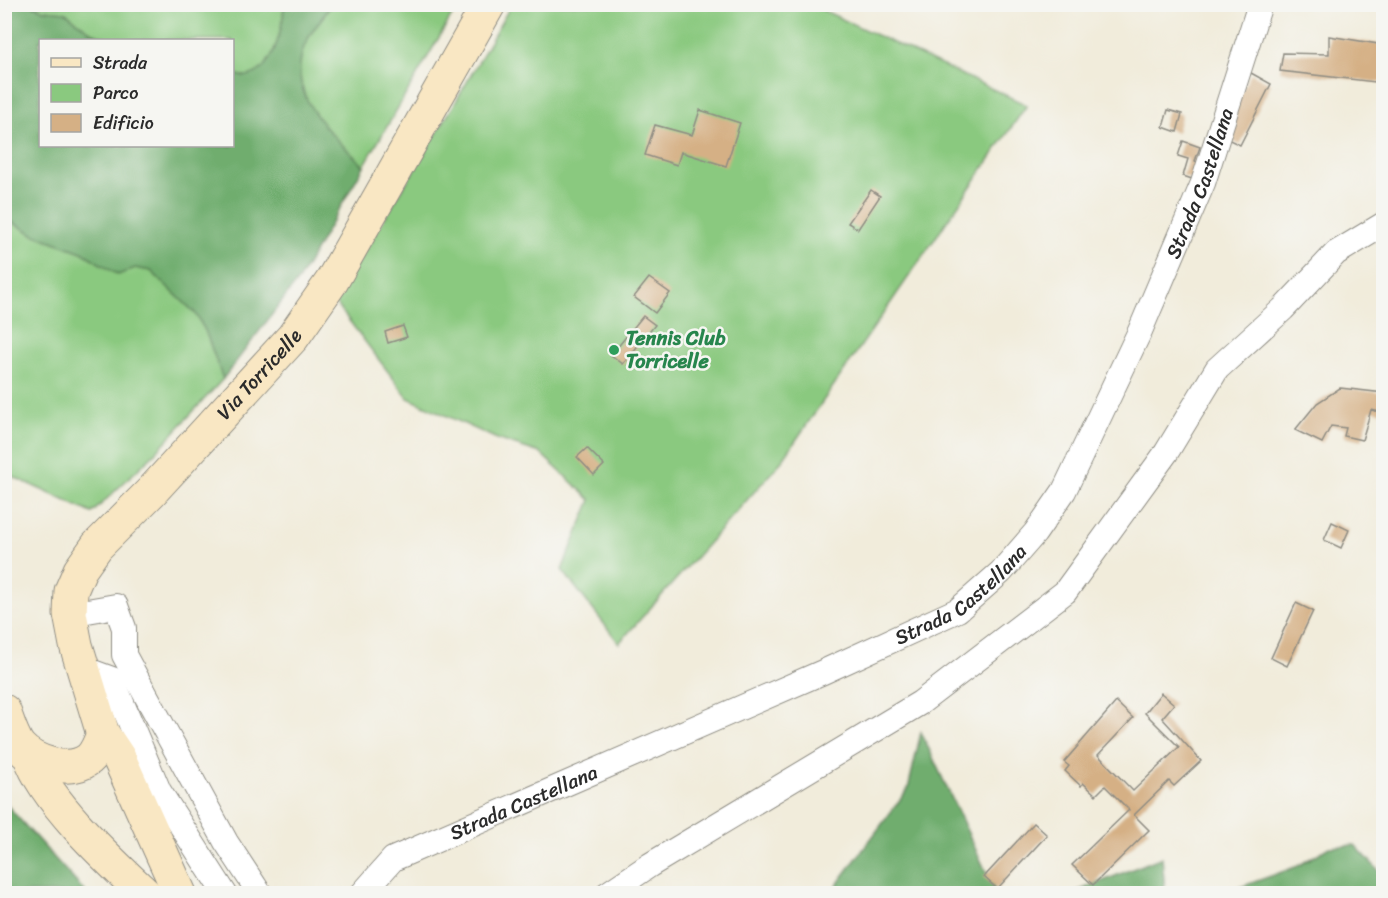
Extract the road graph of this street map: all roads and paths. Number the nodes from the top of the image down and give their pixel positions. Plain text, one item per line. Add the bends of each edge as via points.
1 (489, 4) edge
2 (1260, 4) edge
3 (1383, 224) edge
4 (70, 614) junction
5 (82, 668) junction
6 (4, 711) edge
7 (103, 734) junction
8 (30, 756) junction
9 (145, 894) edge
10 (180, 894) edge
11 (225, 894) edge
12 (260, 894) edge
13 (362, 894) edge
14 (608, 894) edge

1 - 4 street, Via Torricelle via 332,281 300,328 225,414 97,546 71,591
2 - 13 street, Strada Castellana via 1203,183 1144,321 1064,490 1035,533 1001,572 958,610 393,858
3 - 14 street via 1336,253 1283,309 1217,369 1166,453 1065,592 920,703
4 - 5 street, Via Torricelle
4 - 12 street via 116,606 124,628 123,655 226,842
5 - 7 street, Via Torricelle
5 - 11 street via 112,680 159,790
6 - 8 street via 19,746
7 - 8 street via 91,758 80,764 52,765
7 - 10 street, Via Torricelle via 118,758
8 - 9 street via 51,796

